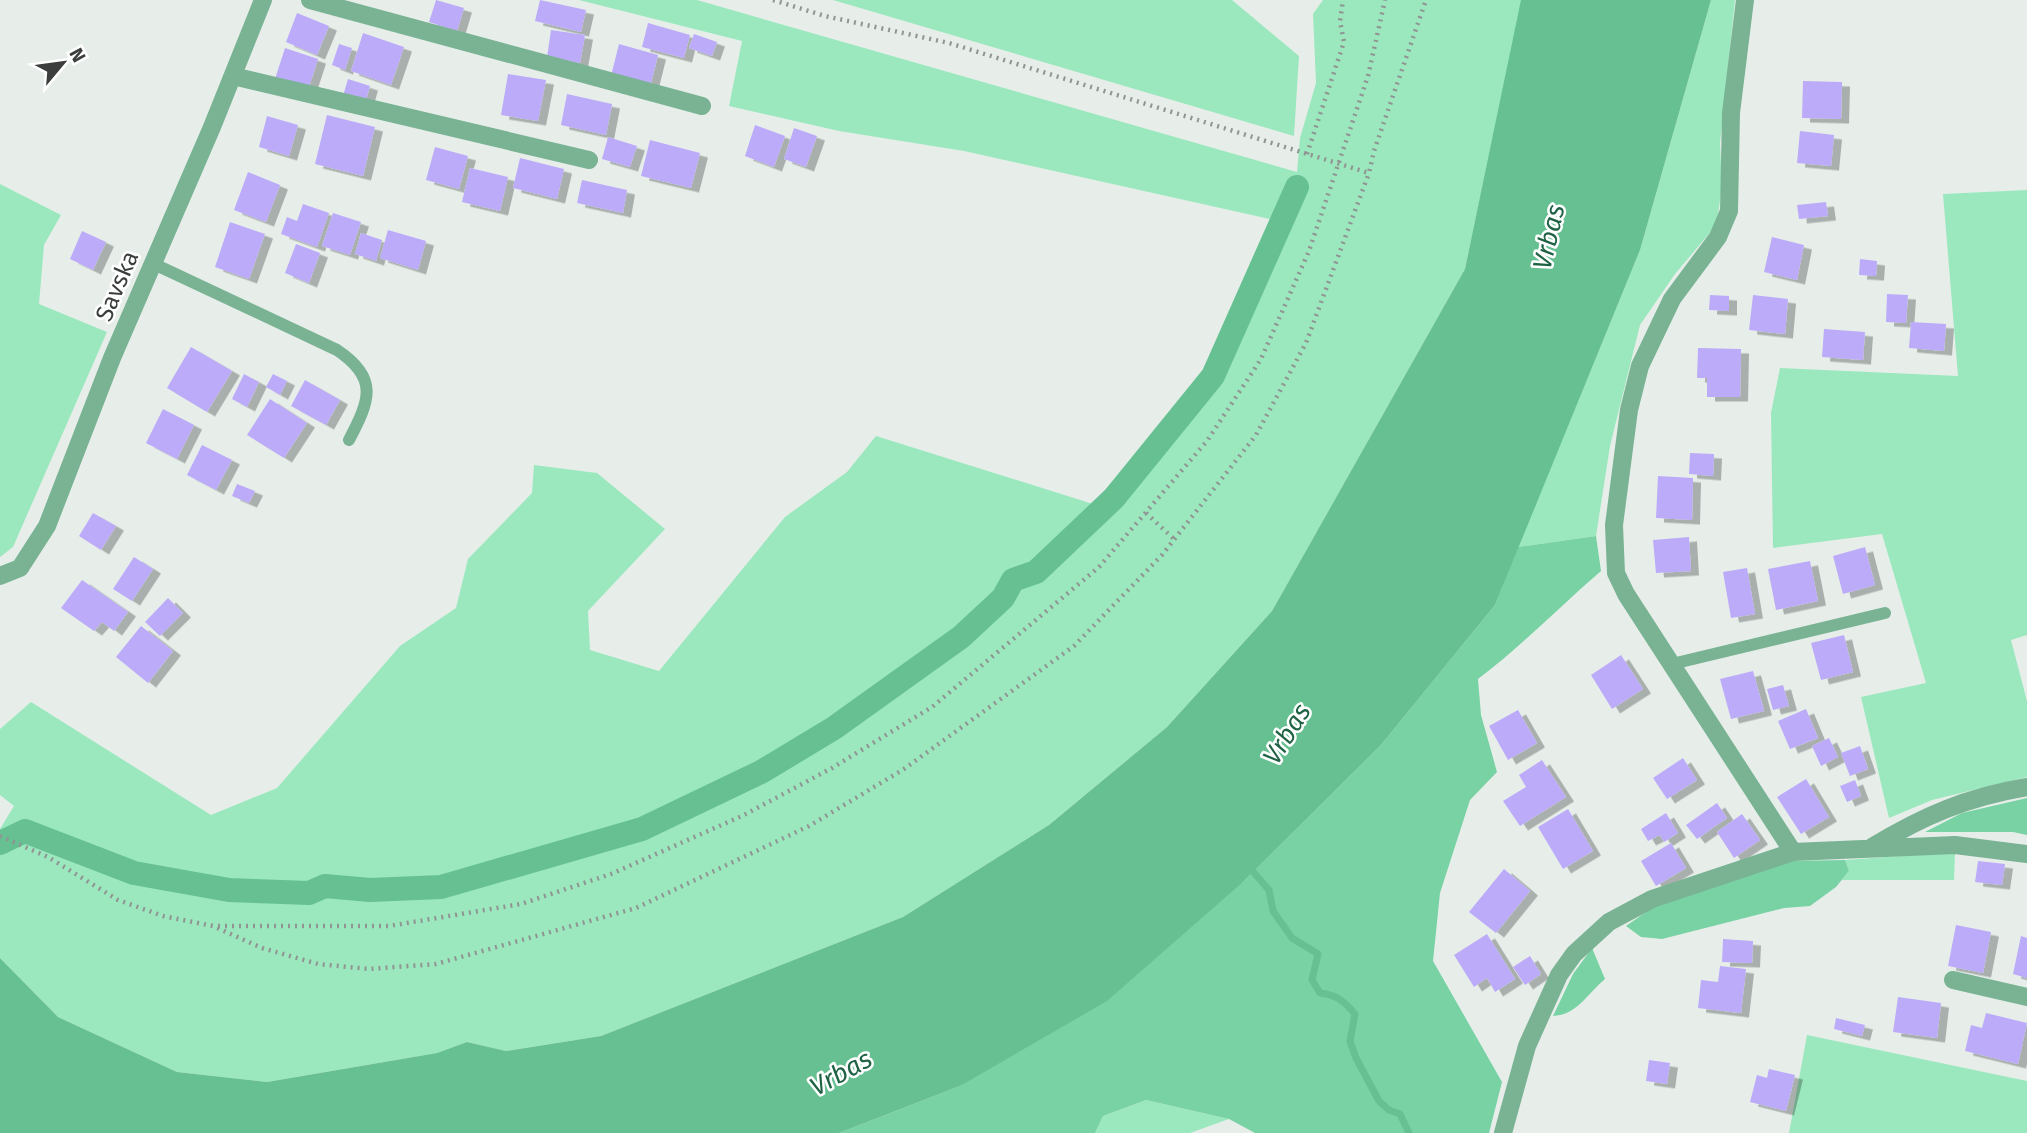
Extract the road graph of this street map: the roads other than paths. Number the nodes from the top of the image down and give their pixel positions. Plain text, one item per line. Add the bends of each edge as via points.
1 (263, 0) edge
2 (310, 0) edge
3 (1745, 0) edge
4 (233, 76) junction
5 (702, 106) dead end
6 (589, 160) dead end
7 (154, 264) junction
8 (349, 440) dead end
9 (0, 576) edge
10 (1885, 612) dead end
11 (1672, 664) junction
12 (2027, 787) edge
13 (1871, 847) junction
14 (1793, 852) junction
15 (2027, 854) edge
16 (1953, 980) dead end
17 (2027, 997) edge
18 (1503, 1133) edge

1 - 4 street, Savska
2 - 5 street
3 - 11 street via 1731,113 1729,211 1718,237 1681,282 1640,366 1620,464 1614,525 1616,573
4 - 6 street
4 - 7 street, Savska
7 - 8 lane via 351,359 362,370 368,397
7 - 9 street, Savska via 47,526 20,568
10 - 11 lane
11 - 14 street
12 - 13 street via 1952,806
13 - 14 street
13 - 15 street via 1975,845
14 - 18 street via 1652,899 1609,922 1574,954 1559,975 1527,1046
16 - 17 street

